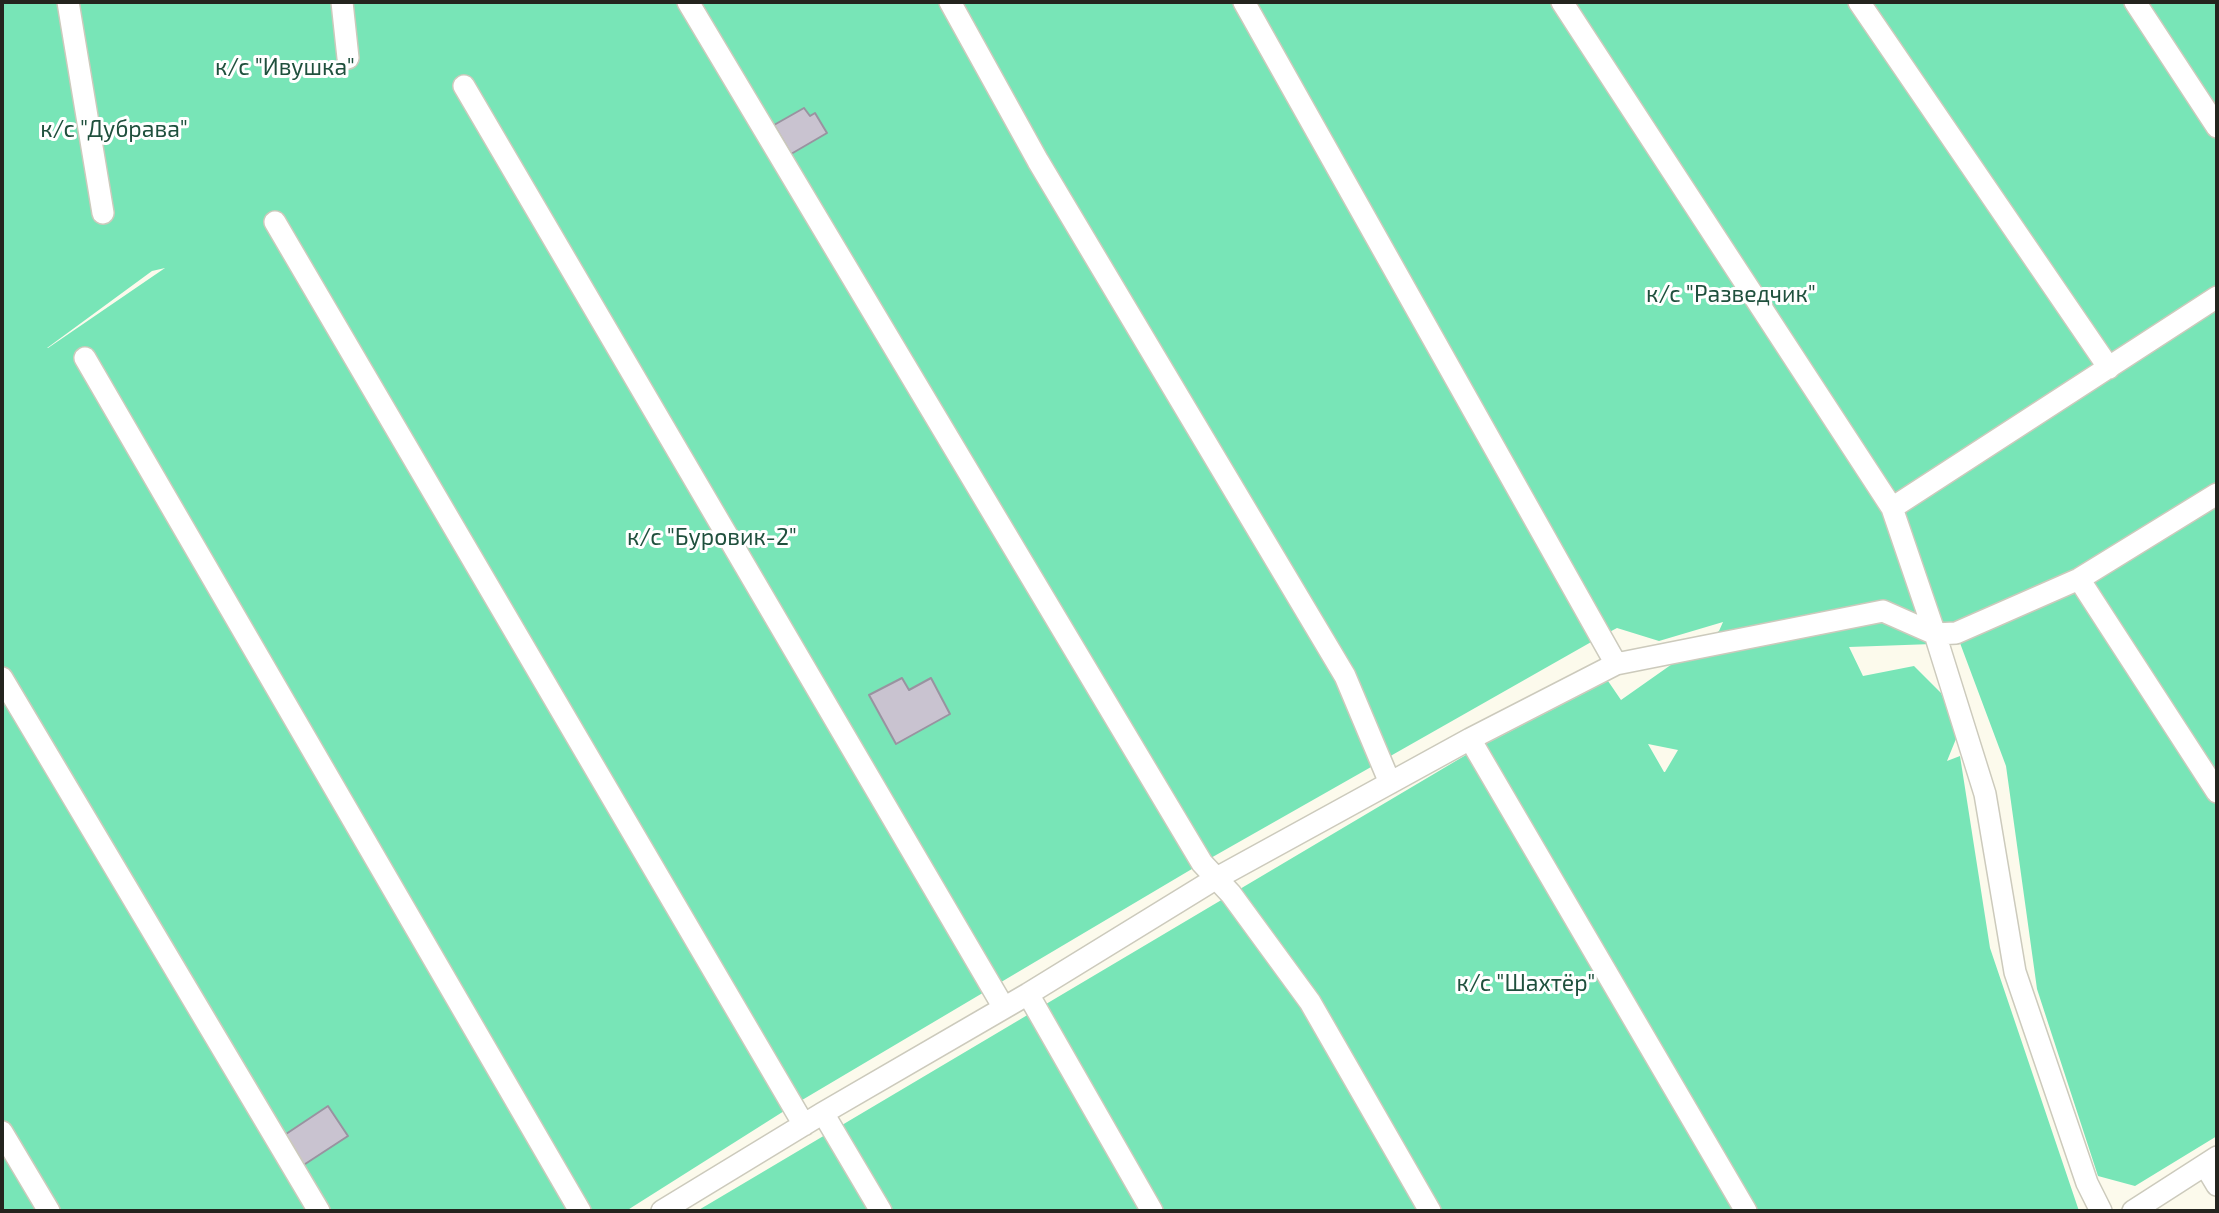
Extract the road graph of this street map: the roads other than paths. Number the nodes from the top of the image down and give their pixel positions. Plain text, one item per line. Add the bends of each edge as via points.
1 (68, 2) edge
2 (342, 2) edge
3 (688, 2) edge
4 (950, 2) edge
5 (1244, 2) edge
6 (1562, 2) edge
7 (1858, 2) edge
8 (2135, 2) edge
9 (348, 58) dead end
10 (464, 86) dead end
11 (2217, 127) edge
12 (103, 213) dead end
13 (275, 222) dead end
14 (2217, 298) edge
15 (85, 358) dead end
16 (2109, 368) junction
17 (2217, 494) edge
18 (1892, 508) junction
19 (2079, 579) junction
20 (1935, 634) junction
21 (1616, 664) junction
22 (2, 678) edge
23 (1471, 739) junction
24 (1390, 783) junction
25 (2217, 792) edge
26 (1215, 879) junction
27 (1028, 994) junction
28 (1003, 1008) junction
29 (823, 1113) junction
30 (804, 1125) junction
31 (2, 1132) edge
32 (2211, 1161) edge
33 (2217, 1185) edge
34 (49, 1211) edge
35 (319, 1211) edge
36 (580, 1211) edge
37 (662, 1211) edge
38 (881, 1211) edge
39 (1152, 1211) edge
40 (1430, 1211) edge
41 (1746, 1211) edge
42 (2101, 1211) edge
43 (2133, 1211) edge

1 - 12 lane
2 - 9 lane
3 - 26 lane
4 - 24 lane via 1038,161 1345,676
5 - 21 lane
6 - 18 lane
7 - 16 lane
8 - 11 lane
10 - 28 lane
13 - 30 lane
14 - 16 lane
15 - 36 lane
16 - 18 lane
17 - 19 lane
18 - 20 lane
19 - 20 lane via 1956,633
19 - 25 lane
20 - 21 lane via 1883,611
20 - 42 lane via 1985,794 2015,972
21 - 23 lane
22 - 35 lane
23 - 24 lane
23 - 41 lane
24 - 26 lane
26 - 27 lane
26 - 40 lane via 1310,1002
27 - 28 lane
27 - 39 lane
28 - 29 lane
29 - 30 lane
29 - 38 lane
30 - 37 lane
31 - 34 lane
32 - 33 lane
32 - 43 lane

